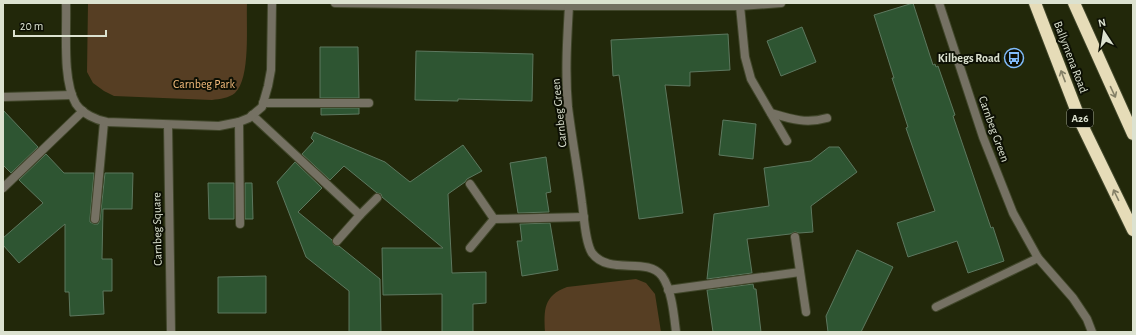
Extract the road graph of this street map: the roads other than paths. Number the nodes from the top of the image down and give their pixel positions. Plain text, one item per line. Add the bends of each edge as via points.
1 (66, 3) edge
2 (272, 3) edge
3 (335, 3) edge
4 (781, 3) edge
5 (939, 3) edge
6 (1035, 3) edge
7 (1074, 3) edge
8 (569, 5) edge
9 (740, 6) junction
10 (72, 95) junction
11 (3, 97) edge
12 (263, 103) junction
13 (369, 104) dead end
14 (83, 111) junction
15 (770, 112) junction
16 (252, 115) junction
17 (827, 118) dead end
18 (104, 122) junction
19 (239, 122) junction
20 (168, 125) junction
21 (1133, 134) edge
22 (786, 141) dead end
23 (470, 184) dead end
24 (3, 188) edge
25 (377, 198) dead end
26 (360, 215) junction
27 (584, 217) junction
28 (95, 219) dead end
29 (494, 219) junction
30 (240, 224) dead end
31 (1133, 230) edge
32 (794, 237) dead end
33 (337, 241) dead end
34 (470, 248) dead end
35 (1038, 258) junction
36 (800, 272) junction
37 (668, 290) junction
38 (936, 307) dead end
39 (806, 312) dead end
40 (171, 332) edge
41 (676, 332) edge
42 (1092, 332) edge

1 - 10 street via 67,67
2 - 12 street via 270,70
3 - 8 street
4 - 9 street
5 - 35 street, Carnbeg Green via 986,144 1013,213
31 -> 6 highway, Ballymena Road / A26 via 1082,125
7 -> 21 highway, Ballymena Road
8 - 9 street
8 - 27 street, Carnbeg Green via 568,106
9 - 15 street via 745,56 751,79
10 - 11 street
10 - 14 street
12 - 13 street
12 - 16 street
14 - 18 street
14 - 24 street
15 - 17 street via 796,120 816,121
15 - 22 street
16 - 19 street
16 - 26 street
18 - 20 street
18 - 28 street
19 - 20 street via 219,126
19 - 30 street
20 - 40 street, Carnbeg Square
23 - 29 street
25 - 26 street
26 - 33 street
27 - 29 street
27 - 37 street, Carnbeg Green via 588,243 594,255 610,264 653,270 662,277
29 - 34 street
32 - 36 street
35 - 38 street
35 - 42 street, Carnbeg Green via 1073,298
36 - 37 street
36 - 39 street
37 - 41 street, Carnbeg Green

